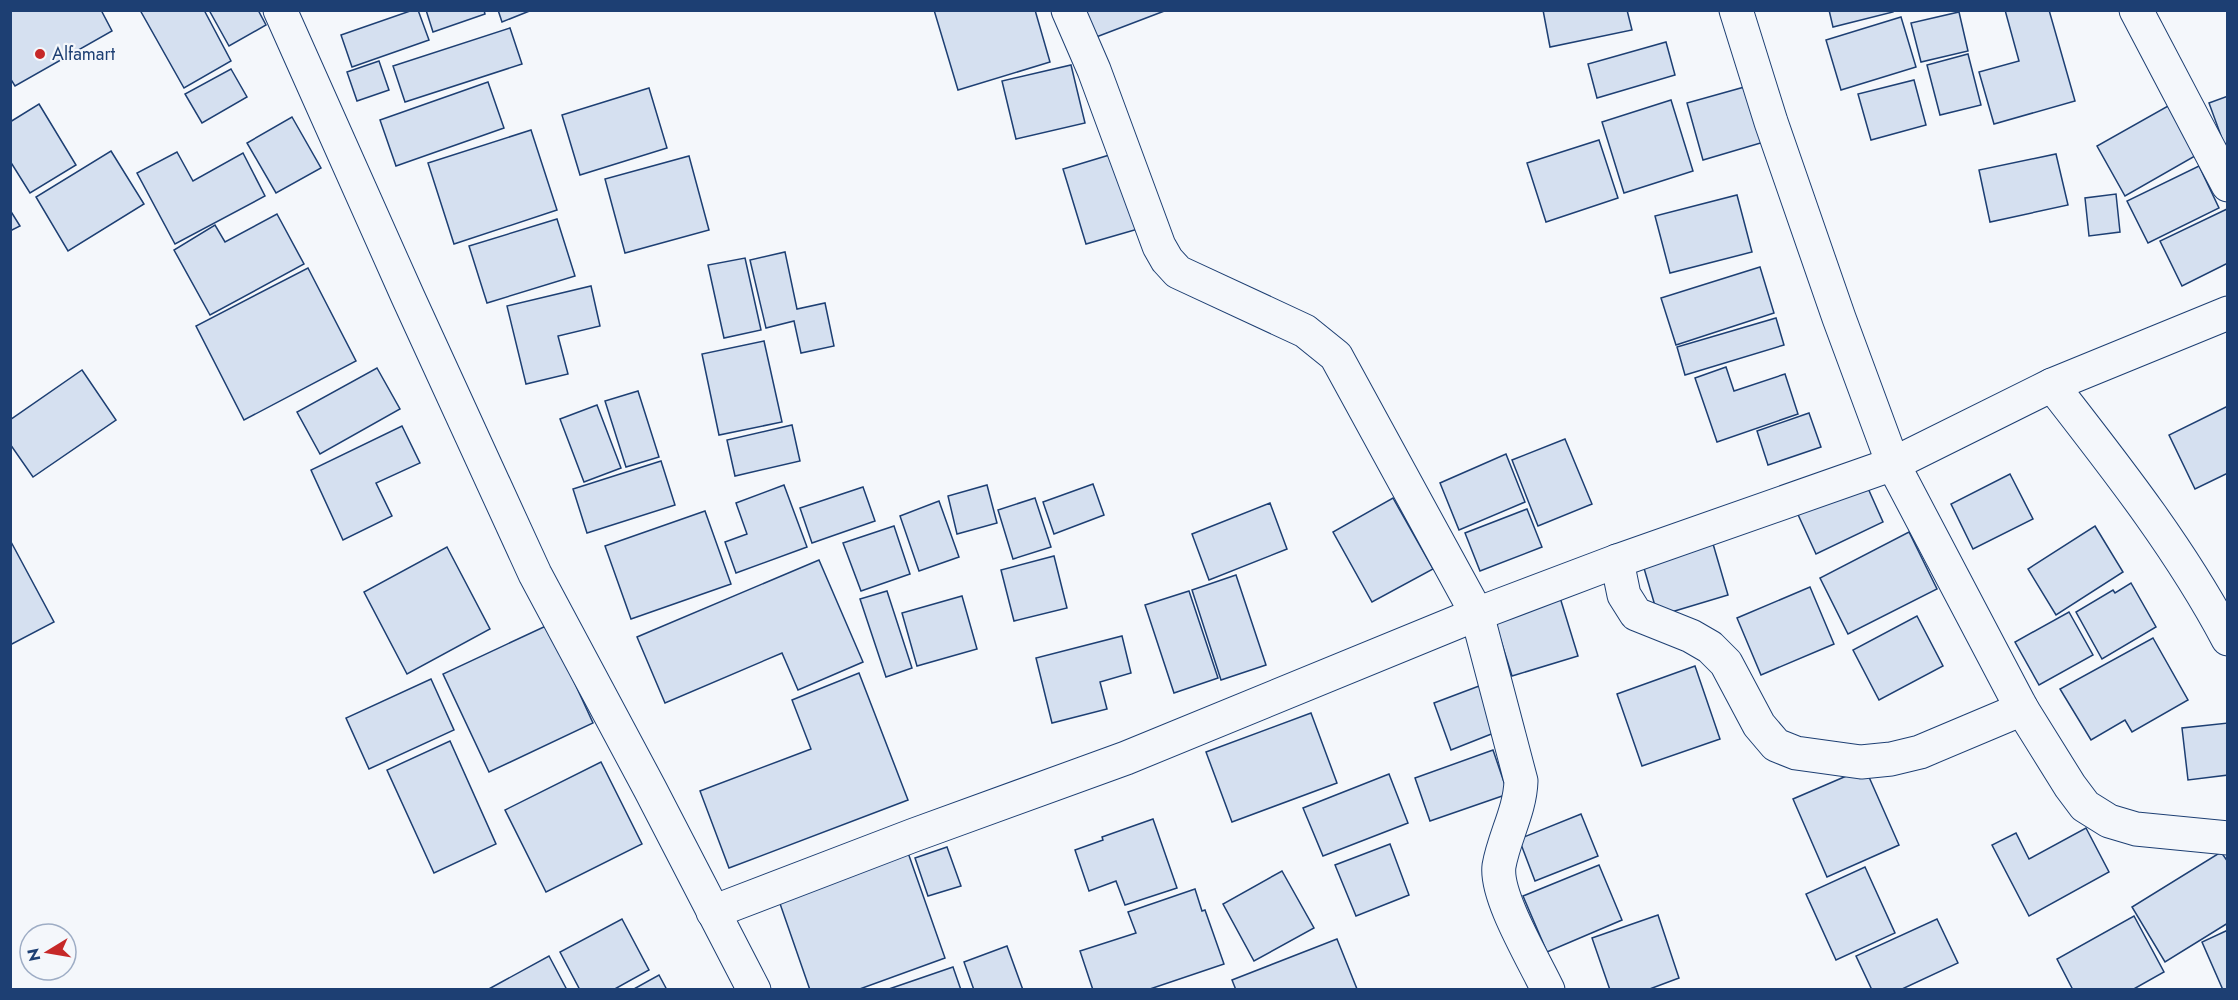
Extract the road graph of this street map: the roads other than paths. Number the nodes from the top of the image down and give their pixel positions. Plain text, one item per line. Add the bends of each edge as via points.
1 (280, 10) edge
2 (1068, 10) edge
3 (2136, 10) edge
4 (1744, 13) edge
5 (2228, 185) edge
6 (2228, 313) edge
7 (2052, 385) junction
8 (1893, 464) junction
9 (1617, 561) junction
10 (1477, 614) junction
11 (2228, 639) edge
12 (2022, 709) junction
13 (2228, 838) edge
14 (713, 912) junction
15 (754, 990) edge
16 (1548, 990) edge

1 - 14 street via 536,574
2 - 10 street via 1167,260 1194,281 1305,331 1336,356
3 - 5 street
4 - 8 street via 1778,144
6 - 7 street
7 - 8 street
7 - 11 street via 2206,597
8 - 9 street
8 - 12 street
9 - 10 street
9 - 12 street via 1624,595 1636,614 1710,647 1726,663 1759,725 1776,745 1796,753 1861,762 1891,759 1920,752
10 - 14 street via 1126,758
10 - 16 street via 1521,781 1521,794 1498,876
12 - 13 street via 2085,806 2109,821 2136,829
14 - 15 street

